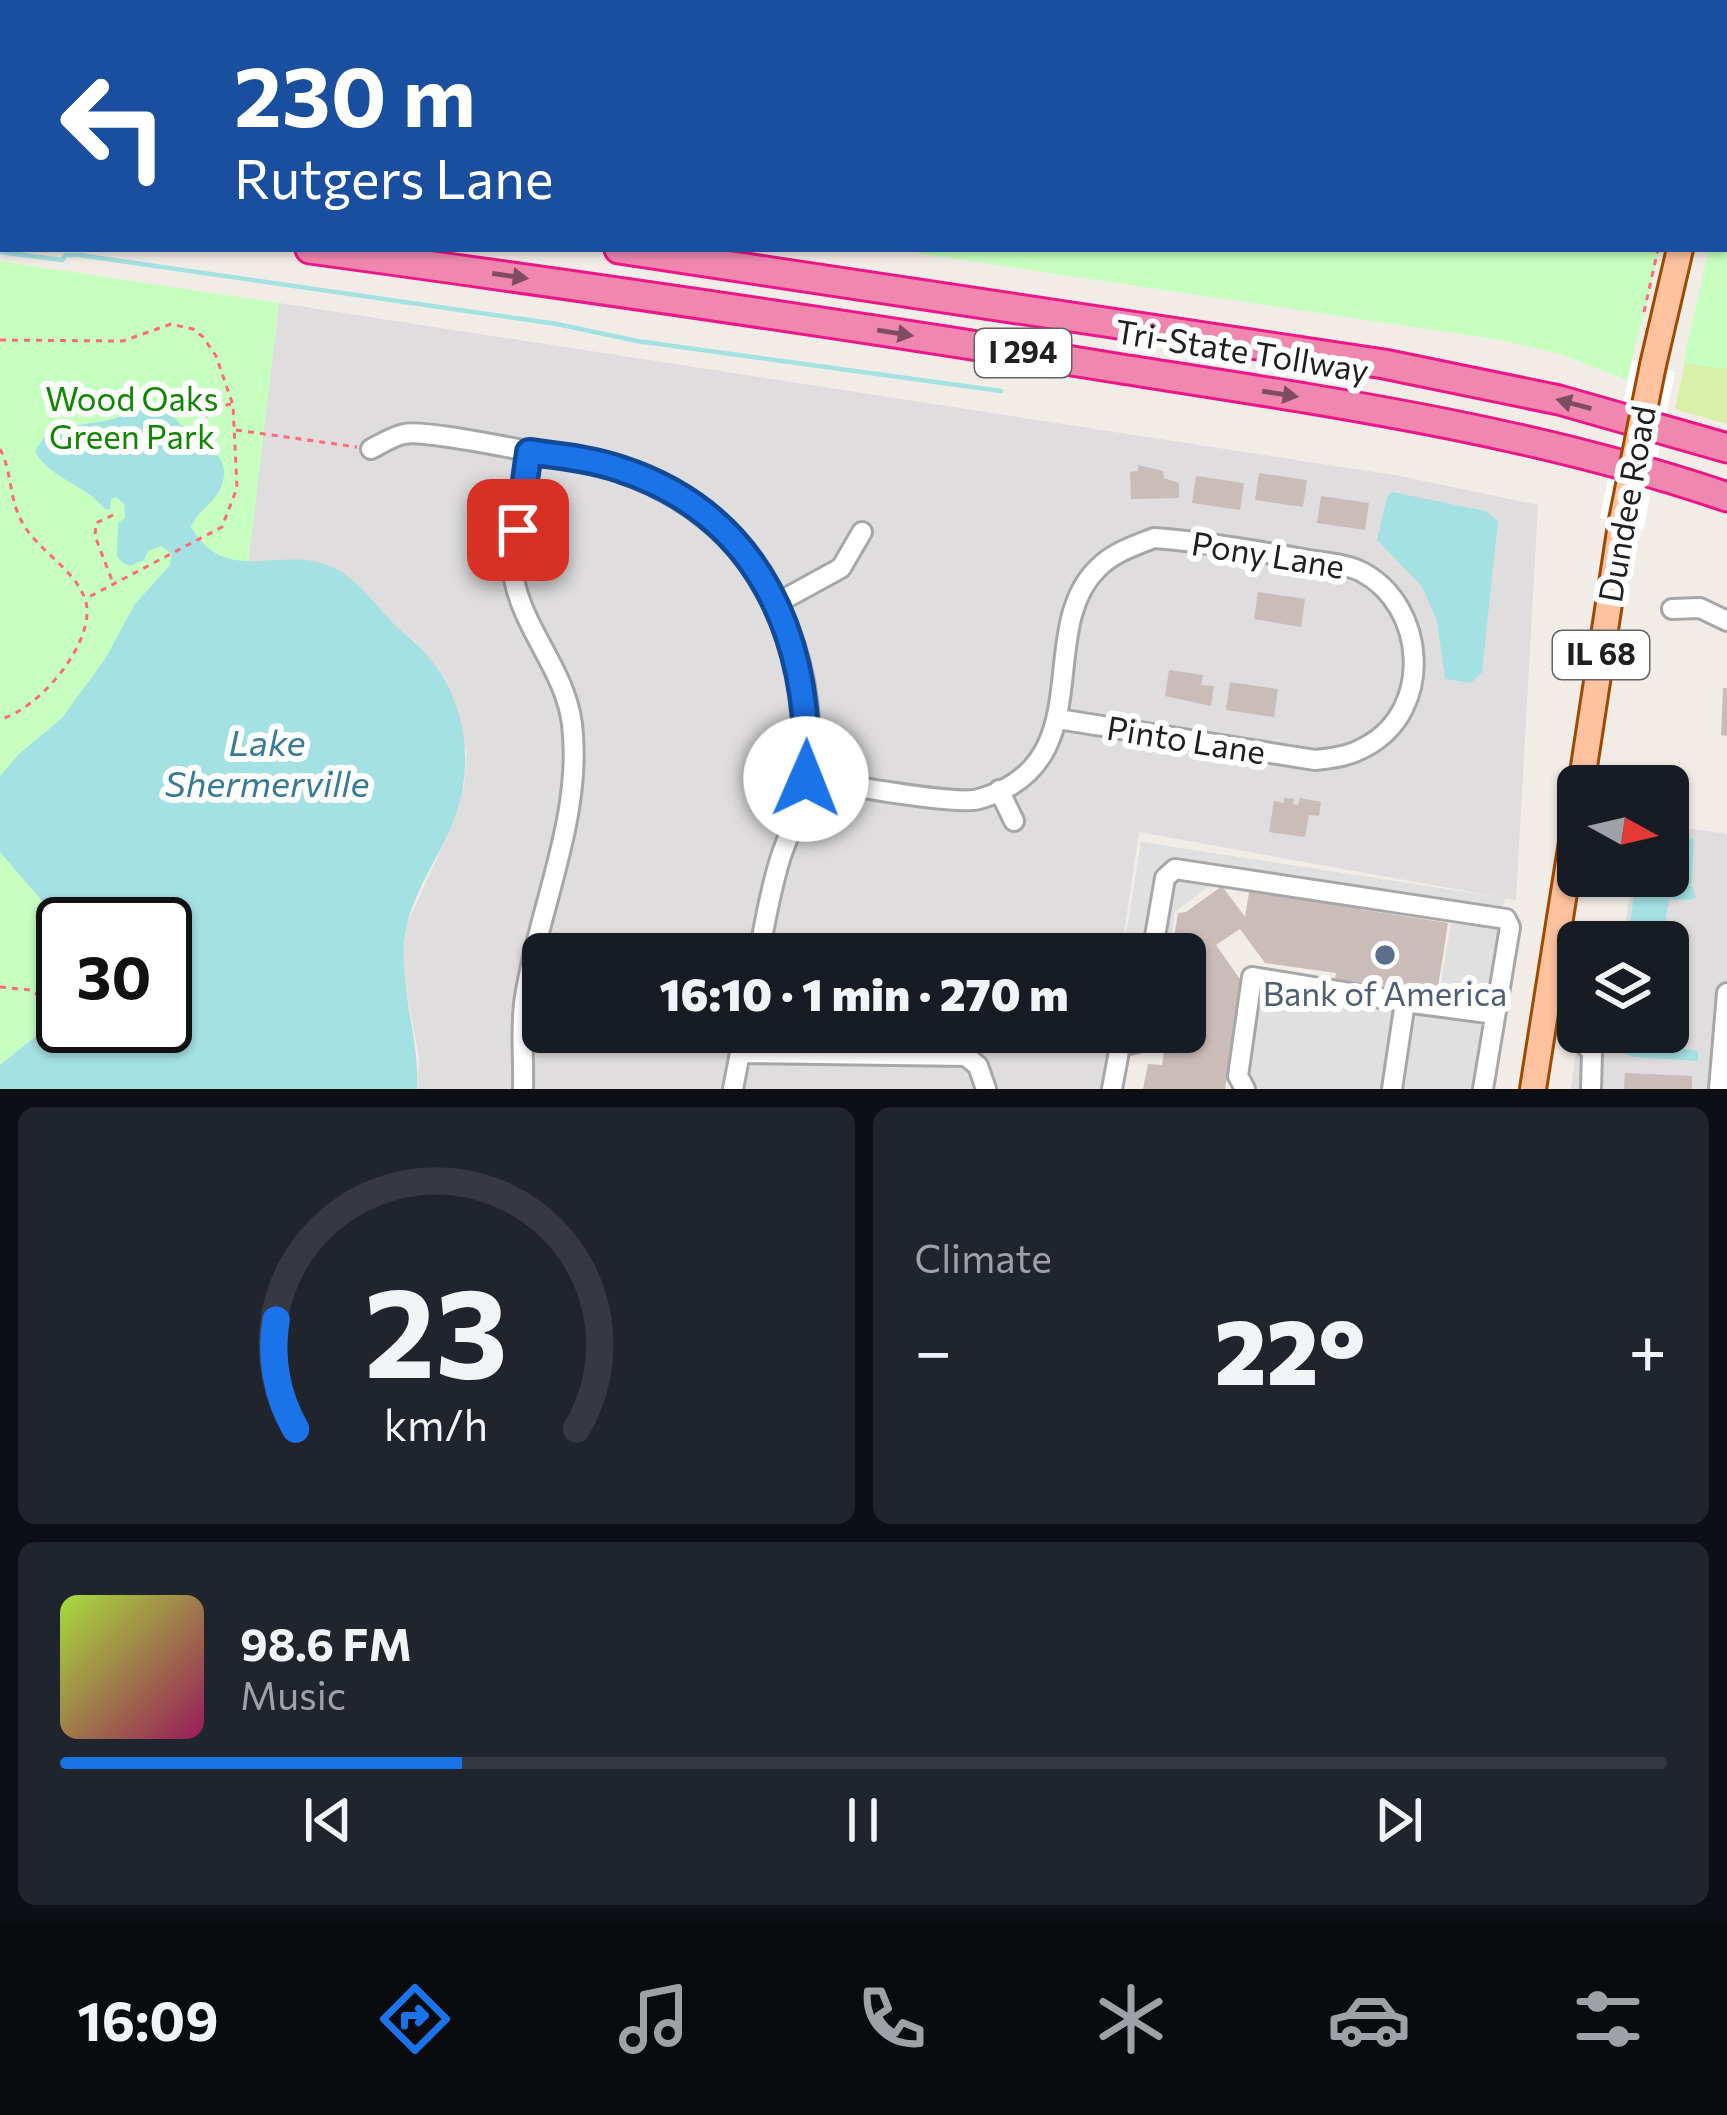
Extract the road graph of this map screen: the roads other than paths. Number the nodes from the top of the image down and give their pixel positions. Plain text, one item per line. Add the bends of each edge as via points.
1 (332, 252) edge
2 (639, 252) edge
3 (1680, 252) edge
4 (371, 448) road end
5 (1727, 448) edge
6 (529, 452) junction
7 (1727, 497) edge
8 (862, 532) dead end
9 (777, 603) junction
10 (1672, 609) dead end
11 (1727, 621) edge
12 (1058, 719) junction
13 (1315, 760) joint
14 (1584, 765) edge
15 (806, 779) junction
16 (1000, 790) junction
17 (1014, 821) dead end
18 (1563, 897) edge
19 (763, 933) edge
20 (1156, 933) edge
21 (1727, 993) edge
22 (1405, 1001) junction
23 (1495, 1014) junction
24 (740, 1053) joint
25 (1119, 1053) edge
26 (1592, 1053) edge
27 (523, 1089) edge
28 (733, 1089) edge
29 (986, 1089) edge
30 (1112, 1089) edge
31 (1245, 1089) edge
32 (1392, 1089) edge
33 (1483, 1089) edge
34 (1533, 1089) edge
35 (1591, 1089) edge
36 (1719, 1089) edge

1 -> 7 highway, Tri-State Tollway / I 294 via 1378,410 1535,442
5 -> 2 highway, Tri-State Tollway / I 294 via 1559,400 1384,364
3 - 14 main road, Dundee Road / IL 68, bridge via 1621,525
4 - 6 street via 407,433
6 - 9 street via 622,470 683,499 738,548
6 - 27 street via 514,579 567,700 573,749 571,799 525,997
8 - 9 street via 841,568
9 - 15 street via 807,712
10 - 11 street via 1700,608
12 - 13 street, Pinto Lane
12 - 13 street, Pony Lane via 1074,606 1095,570 1123,549 1154,538 1286,556 1357,568 1378,581 1396,599 1416,656 1396,720 1372,744
12 - 16 street, Pony Lane via 1033,766
15 - 16 street via 975,801
15 - 19 street
16 - 17 street
18 - 34 main road
20 - 23 street via 1174,868 1506,919
21 - 36 street
22 - 23 street
22 - 31 street via 1252,977 1238,1076
22 - 32 street
23 - 33 street
24 - 28 street
24 - 29 street via 966,1056 985,1060
25 - 30 street
26 - 35 street

